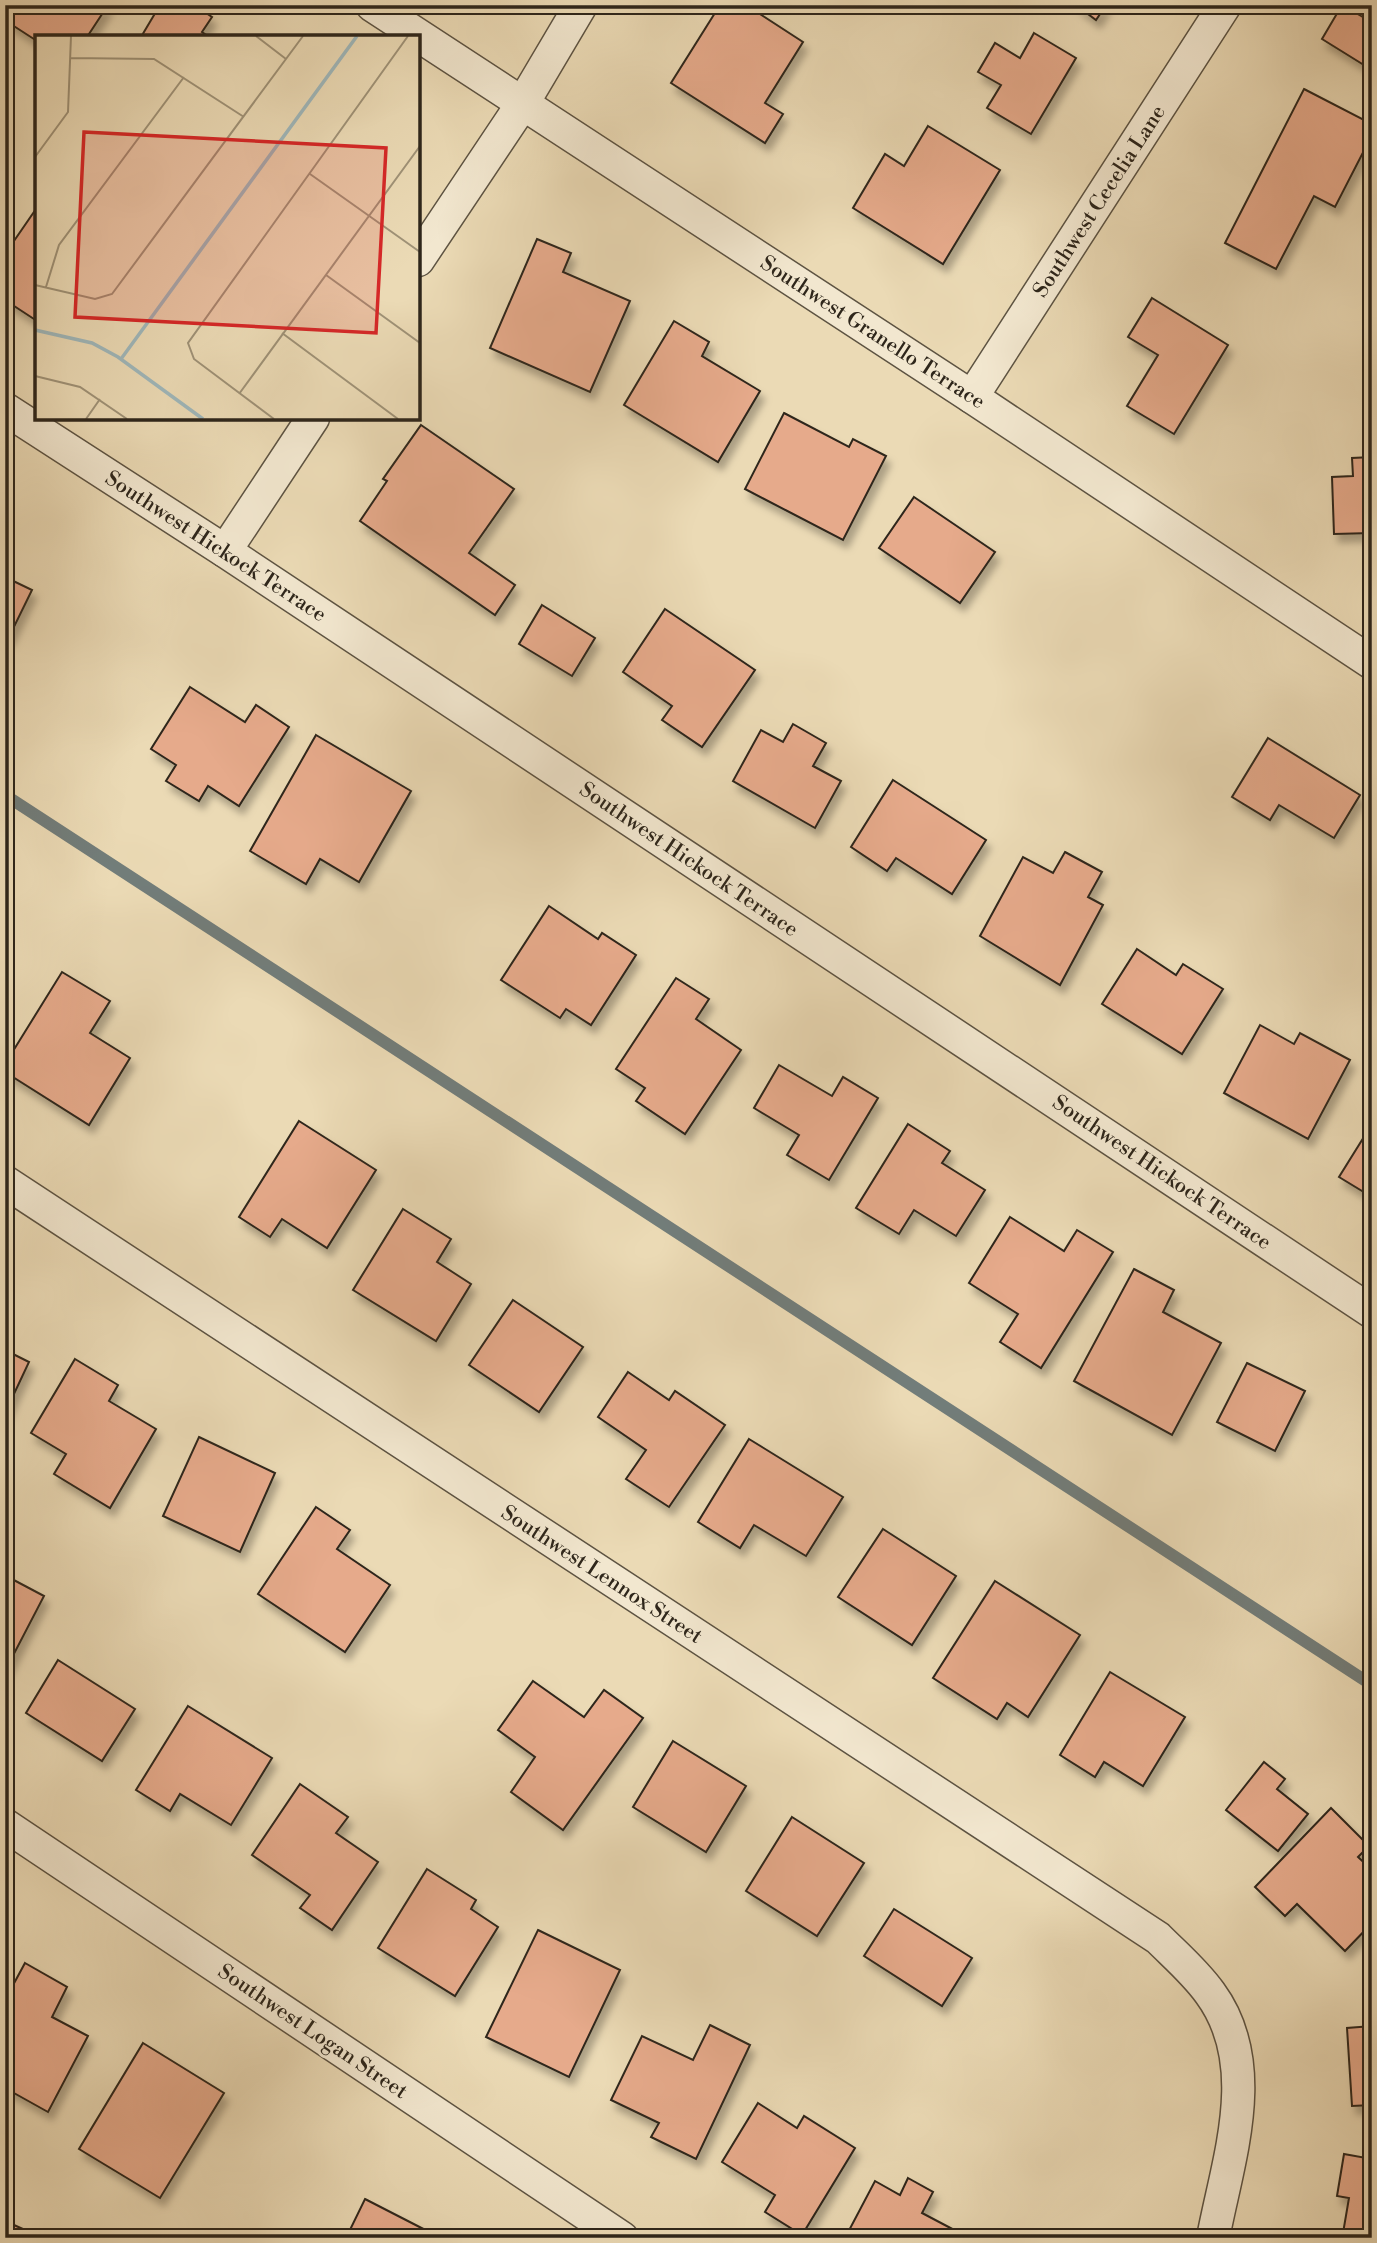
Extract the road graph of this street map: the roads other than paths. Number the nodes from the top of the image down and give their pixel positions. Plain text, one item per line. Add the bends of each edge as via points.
1 (372, 5) edge
2 (580, 5) edge
3 (1225, 5) edge
4 (418, 35) edge
5 (420, 36) edge
6 (523, 103) junction
7 (420, 257) edge
8 (972, 397) junction
9 (5, 409) edge
10 (312, 420) edge
11 (225, 551) junction
12 (1372, 663) edge
13 (5, 1182) edge
14 (1372, 1312) edge
15 (5, 1825) edge
16 (622, 2238) edge
17 (1213, 2238) edge

1 - 4 street, Southwest Granello Terrace
2 - 6 street
3 - 8 street, Southwest Cecelia Lane
5 - 6 street, Southwest Granello Terrace
6 - 7 street
6 - 8 street, Southwest Granello Terrace
8 - 12 street, Southwest Granello Terrace
9 - 11 street, Southwest Hickock Terrace
10 - 11 street
11 - 14 street, Southwest Hickock Terrace
13 - 17 street, Southwest Lennox Street via 1158,1938 1212,1995 1227,2023 1238,2061 1240,2096
15 - 16 street, Southwest Logan Street

